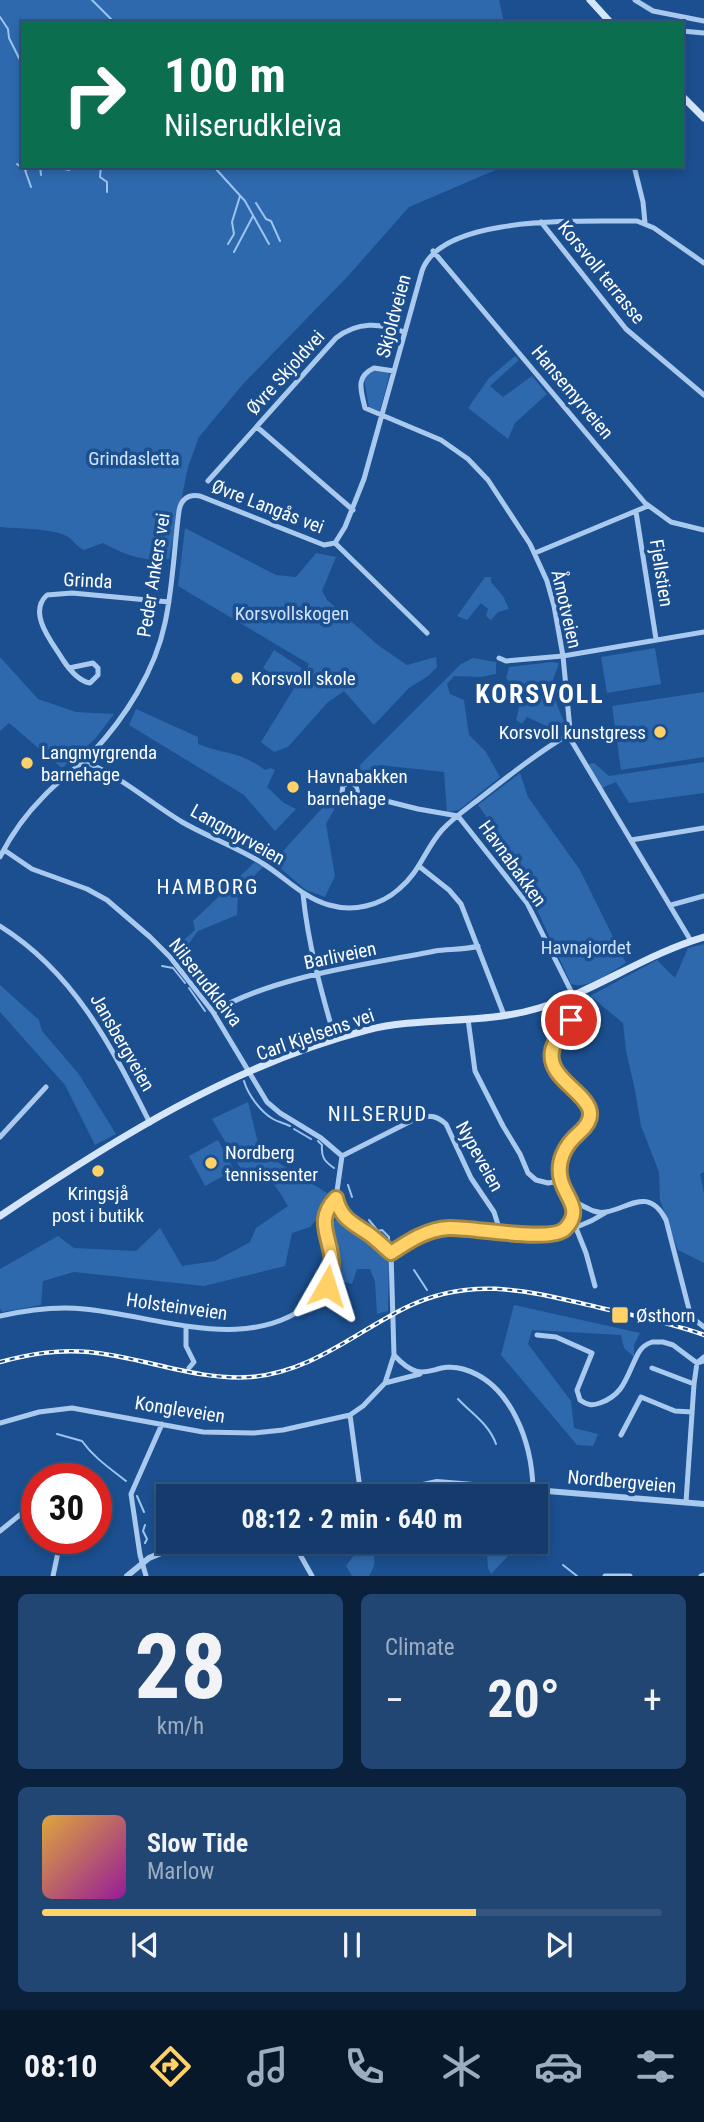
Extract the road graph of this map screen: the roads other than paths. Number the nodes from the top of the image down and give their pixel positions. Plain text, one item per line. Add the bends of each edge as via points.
1 (590, 0) edge
2 (635, 0) edge
3 (609, 21) edge
4 (704, 21) edge
5 (684, 31) edge
6 (704, 33) edge
7 (684, 98) edge
8 (704, 118) edge
9 (634, 168) edge
10 (541, 222) junction
11 (645, 223) junction
12 (433, 251) junction
13 (704, 263) edge
14 (404, 332) junction
15 (394, 370) junction
16 (704, 396) edge
17 (382, 416) junction
18 (257, 427) junction
19 (208, 481) dead end
20 (188, 497) joint
21 (648, 506) junction
22 (353, 510) junction
23 (636, 512) junction
24 (704, 530) edge
25 (335, 543) junction
26 (535, 553) junction
27 (169, 602) junction
28 (427, 633) dead end
29 (704, 633) edge
30 (656, 639) junction
31 (563, 656) junction
32 (499, 658) dead end
33 (69, 668) junction
34 (569, 734) junction
35 (83, 761) junction
36 (358, 794) dead end
37 (458, 816) junction
38 (704, 828) edge
39 (631, 840) junction
40 (4, 850) junction
41 (0, 857) edge
42 (420, 867) junction
43 (303, 894) junction
44 (704, 895) edge
45 (671, 905) junction
46 (0, 926) edge
47 (704, 937) edge
48 (691, 941) junction
49 (478, 946) junction
50 (317, 975) junction
51 (573, 995) junction
52 (213, 1012) junction
53 (504, 1015) junction
54 (468, 1019) junction
55 (335, 1040) junction
56 (250, 1072) junction
57 (46, 1087) dead end
58 (150, 1123) junction
59 (0, 1137) edge
60 (342, 1156) junction
61 (561, 1181) junction
62 (336, 1198) junction
63 (572, 1200) junction
64 (606, 1212) junction
65 (0, 1216) edge
66 (576, 1228) junction
67 (500, 1231) junction
68 (561, 1231) junction
69 (391, 1253) junction
70 (595, 1286) dead end
71 (0, 1316) edge
72 (187, 1326) junction
73 (704, 1326) edge
74 (537, 1335) dead end
75 (394, 1355) junction
76 (702, 1360) edge
77 (189, 1368) dead end
78 (652, 1368) dead end
79 (423, 1373) junction
80 (385, 1383) junction
81 (694, 1384) junction
82 (692, 1412) junction
83 (350, 1415) junction
84 (0, 1423) edge
85 (162, 1424) junction
86 (621, 1435) dead end
87 (359, 1484) edge
88 (425, 1484) edge
89 (462, 1484) edge
90 (532, 1484) edge
91 (548, 1490) edge
92 (686, 1502) junction
93 (704, 1504) edge
94 (21, 1514) edge
95 (0, 1531) edge
96 (58, 1554) edge
97 (158, 1554) edge
98 (300, 1554) edge
99 (142, 1563) junction
100 (54, 1576) edge
101 (127, 1576) edge
102 (146, 1576) edge
103 (312, 1576) edge
104 (605, 1576) edge
105 (630, 1576) edge

1 - 3 main road
2 - 4 street via 653,10
5 - 6 street
7 - 8 main road
9 - 11 street
10 - 11 street
10 - 12 street via 471,234
10 - 16 street, Korsvoll terrasse via 626,329
11 - 13 street
12 - 14 street, Skjoldveien via 423,266
12 - 21 street, Hansemyrveien
14 - 15 street, Skjoldveien
14 - 18 street, Øvre Skjoldvei via 365,324 341,334
15 - 17 street, Skjoldveien
15 - 17 street, Åmotveien via 374,368 360,380 365,408
17 - 22 street, Skjoldveien
17 - 26 street, Åmotveien via 448,444 470,461 488,480
18 - 19 street, Øvre Skjoldvei
18 - 22 street
20 - 25 street, Øvre Langås vei via 200,496 324,545
20 - 27 street, Peder Ankers vei via 179,511
21 - 23 street
21 - 24 street, Hansemyrveien via 671,522
22 - 25 street, Skjoldveien
23 - 26 street
23 - 30 street, Fjellstien
25 - 28 street, Øvre Langås vei
26 - 31 street, Åmotveien via 553,601
27 - 33 street, Grinda via 47,595 39,615
27 - 35 street, Peder Ankers vei via 161,639 142,684 128,709
29 - 30 street
30 - 31 street
31 - 32 street
31 - 34 street, Åmotveien
33 - 33 street via 93,663 98,675 88,683
34 - 37 street, Langmyrveien
34 - 39 street, Åmotveien
35 - 40 street, Peder Ankers vei via 43,796
35 - 43 street, Langmyrveien via 105,769 183,822 258,861
36 - 37 street, Havnabakken
37 - 42 street, Langmyrveien via 440,832
37 - 51 street, Havnabakken via 527,903
38 - 39 street
39 - 45 street, Åmotveien
40 - 41 street, Peder Ankers vei
40 - 52 street, Nilserudkleiva via 32,869 107,900 157,943
42 - 43 street, Langmyrveien via 397,891 366,906 332,906
42 - 49 street via 457,898
43 - 50 street
44 - 45 street
45 - 48 street, Åmotveien
46 - 58 street, Jansbergveien via 32,949 80,998
47 - 48 main road, Carl Kjelsens vei
48 - 51 main road, Carl Kjelsens vei
49 - 50 street, Barliveien
49 - 53 street
50 - 52 street, Barliveien via 266,988
50 - 55 street
51 - 53 main road, Carl Kjelsens vei
51 - 61 street via 574,1012 552,1048 552,1062 591,1115 588,1125 565,1148
52 - 56 street, Nilserudkleiva
53 - 54 main road, Carl Kjelsens vei
54 - 55 main road, Carl Kjelsens vei via 402,1024
54 - 61 street via 475,1071 528,1173 548,1183
55 - 56 main road, Carl Kjelsens vei
56 - 58 main road, Carl Kjelsens vei
56 - 60 street, Nilserudkleiva via 272,1107
57 - 59 street
58 - 65 main road, Carl Kjelsens vei
60 - 62 street
60 - 67 street, Nypeveien via 419,1117 439,1118 494,1212
61 - 63 street
62 - 69 street via 347,1220
62 - 72 street, Holsteinveien via 325,1215 332,1265 320,1295 294,1314 259,1328
63 - 64 street
63 - 68 street via 571,1219
64 - 66 street
64 - 73 street via 644,1201 661,1211 691,1317
66 - 68 street
66 - 70 street
67 - 68 street via 544,1235
67 - 69 street via 440,1229
69 - 75 street
71 - 72 street, Holsteinveien via 83,1309
72 - 77 street via 186,1346 194,1362
74 - 76 street via 556,1337 592,1353 577,1390 588,1405 620,1392 639,1352 652,1342 673,1345
75 - 79 street via 404,1367
75 - 80 street, Kongleveien
76 - 81 street
78 - 81 street
79 - 80 street
79 - 90 street via 463,1369 505,1400 526,1437
80 - 83 street, Kongleveien
81 - 82 street
82 - 86 street via 675,1411 641,1397
82 - 92 street
83 - 85 street, Kongleveien via 253,1433 203,1432
83 - 87 street
84 - 85 street, Kongleveien via 72,1408
85 - 99 street via 131,1494
88 - 89 street, Nordbergveien
91 - 92 street, Nordbergveien
92 - 93 street, Nordbergveien
94 - 95 street
96 - 100 street
97 - 99 street
98 - 103 street
99 - 101 street
99 - 102 street
104 - 105 street

